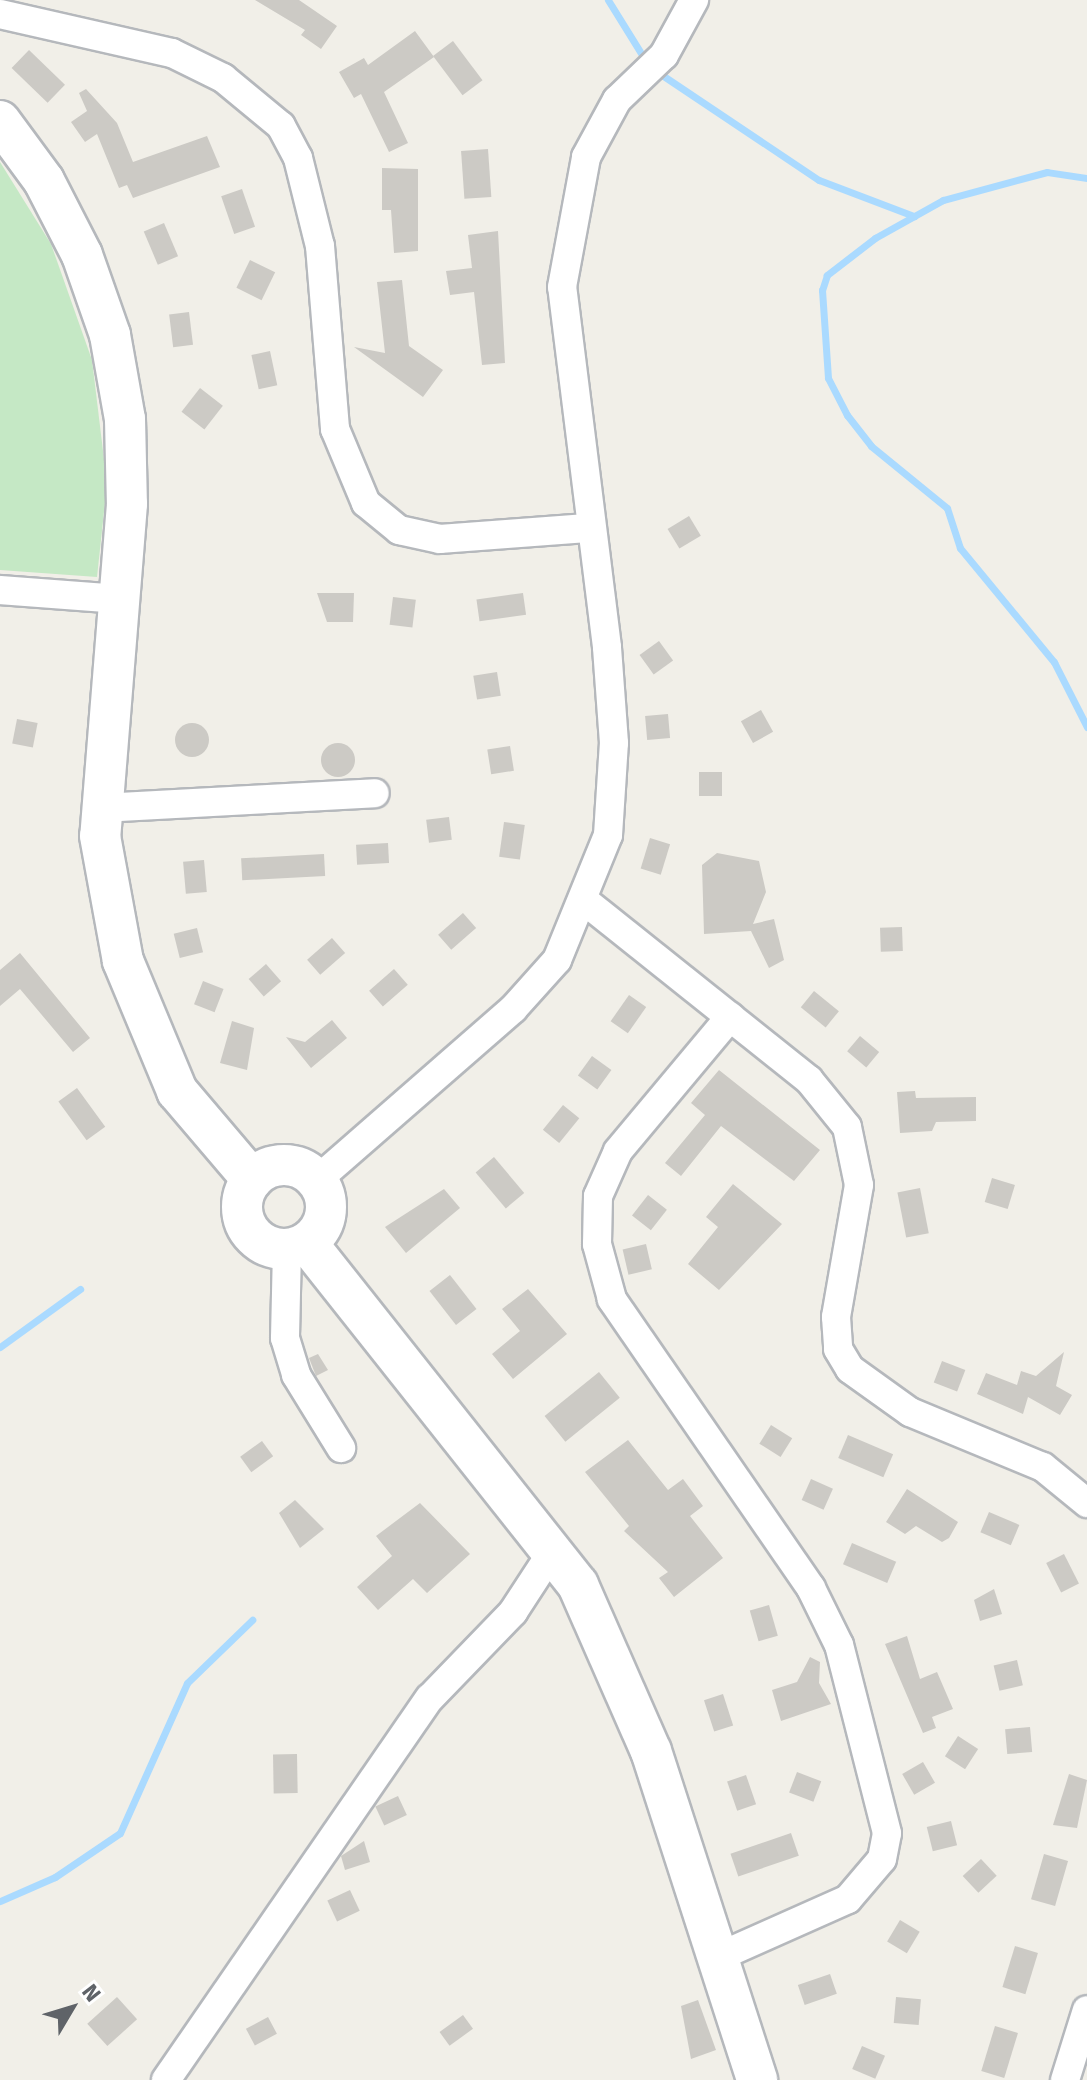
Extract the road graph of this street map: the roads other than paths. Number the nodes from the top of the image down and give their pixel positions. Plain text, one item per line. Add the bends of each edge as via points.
1 (694, 0) edge
2 (0, 14) edge
3 (0, 121) edge
4 (587, 528) junction
5 (0, 590) edge
6 (119, 599) junction
7 (375, 793) dead end
8 (101, 808) junction
9 (586, 902) junction
10 (730, 1017) junction
11 (252, 1179) junction
12 (317, 1180) junction
13 (297, 1246) junction
14 (341, 1448) dead end
15 (1087, 1503) edge
16 (554, 1549) junction
17 (718, 1957) junction
18 (1087, 2010) edge
19 (166, 2080) edge
20 (757, 2080) edge
21 (1065, 2080) edge

1 - 4 street via 664,55 617,100 586,157 562,287
2 - 4 street via 172,53 223,78 281,126 298,158 320,246 335,429 366,503 399,530 440,539
3 - 6 street via 64,216 110,335 128,462
4 - 9 street via 614,743 608,835
5 - 6 street
6 - 8 street
7 - 8 street
8 - 11 street via 109,899 147,1030 209,1137
9 - 10 street
9 - 12 street via 557,960 513,1009
10 - 15 street via 809,1080 847,1127 859,1185 836,1317 838,1349 850,1369 910,1412 1043,1467
10 - 17 street via 618,1151 598,1196 597,1244 612,1299 811,1588 839,1645 887,1833 882,1859 848,1899
11 - 12 street via 290,1164
11 - 13 street via 242,1205 250,1231
12 - 13 street via 326,1215
13 - 14 street via 285,1338 296,1375
13 - 16 street
16 - 17 street via 616,1665
16 - 19 street via 513,1612 430,1698
17 - 20 street
18 - 21 street

